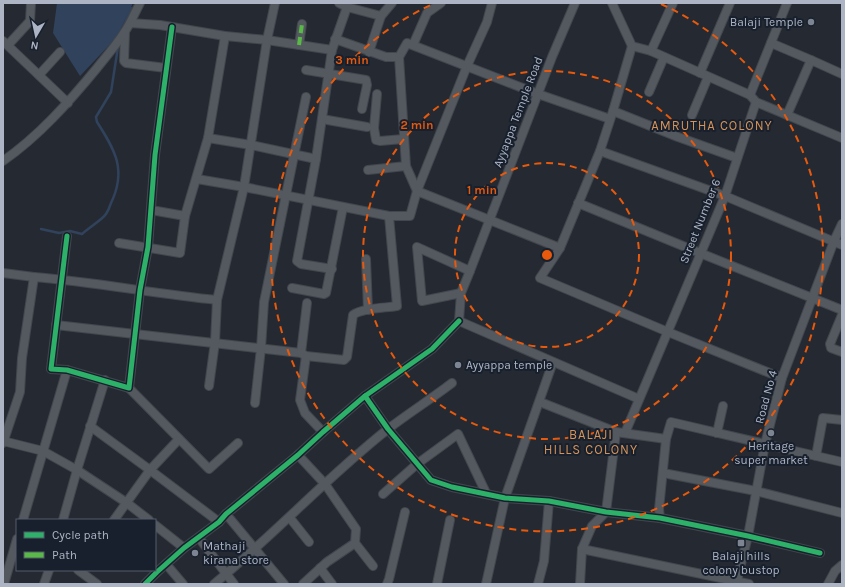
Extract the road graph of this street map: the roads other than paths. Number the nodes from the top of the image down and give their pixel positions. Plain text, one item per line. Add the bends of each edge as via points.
1 (31, 3) edge
2 (275, 3) edge
3 (339, 3) edge
4 (392, 3) edge
5 (441, 3) edge
6 (492, 3) edge
7 (575, 3) edge
8 (673, 3) edge
9 (730, 3) edge
10 (787, 3) edge
11 (139, 4) edge
12 (613, 4) edge
13 (346, 7) junction
14 (381, 16) junction
15 (131, 21) junction
16 (302, 24) dead end
17 (172, 27) junction
18 (125, 32) junction
19 (225, 36) junction
20 (335, 39) junction
21 (267, 40) junction
22 (771, 42) junction
23 (5, 43) edge
24 (299, 45) junction
25 (412, 45) junction
26 (632, 46) junction
27 (332, 50) junction
28 (651, 51) junction
29 (60, 52) dead end
30 (369, 52) junction
31 (399, 57) junction
32 (664, 57) junction
33 (811, 60) junction
34 (467, 66) junction
35 (166, 68) junction
36 (306, 70) dead end
37 (700, 73) junction
38 (330, 74) junction
39 (842, 74) edge
40 (39, 75) junction
41 (708, 77) junction
42 (649, 92) dead end
43 (377, 94) dead end
44 (538, 94) junction
45 (750, 95) junction
46 (306, 97) dead end
47 (756, 102) junction
48 (68, 103) junction
49 (362, 109) dead end
50 (611, 115) junction
51 (692, 115) dead end
52 (787, 115) junction
53 (322, 119) junction
54 (367, 127) dead end
55 (208, 138) junction
56 (842, 138) edge
57 (403, 139) junction
58 (251, 145) junction
59 (600, 151) junction
60 (294, 154) junction
61 (737, 158) junction
62 (316, 159) junction
63 (3, 161) edge
64 (406, 166) junction
65 (368, 170) dead end
66 (197, 179) junction
67 (244, 187) junction
68 (417, 191) junction
69 (725, 196) junction
70 (286, 197) junction
71 (308, 200) junction
72 (578, 203) junction
73 (343, 207) junction
74 (150, 210) junction
75 (186, 216) junction
76 (389, 216) junction
77 (490, 220) junction
78 (842, 224) edge
79 (66, 236) dead end
80 (834, 241) junction
81 (119, 243) dead end
82 (842, 245) edge
83 (148, 247) junction
84 (560, 248) junction
85 (700, 254) junction
86 (366, 259) dead end
87 (332, 269) junction
88 (470, 271) junction
89 (3, 273) edge
90 (34, 277) junction
91 (62, 280) junction
92 (292, 288) dead end
93 (140, 290) junction
94 (461, 293) junction
95 (812, 298) junction
96 (217, 300) junction
97 (307, 303) dead end
98 (368, 310) junction
99 (842, 310) edge
100 (842, 315) edge
101 (459, 321) junction
102 (56, 325) junction
103 (668, 332) junction
104 (134, 335) junction
105 (215, 342) junction
106 (261, 348) junction
107 (842, 352) edge
108 (303, 354) junction
109 (553, 362) junction
110 (67, 370) junction
111 (782, 378) junction
112 (105, 380) junction
113 (452, 383) dead end
114 (209, 386) dead end
115 (129, 388) junction
116 (365, 396) junction
117 (639, 399) junction
118 (540, 402) junction
119 (255, 403) dead end
120 (723, 406) dead end
121 (842, 420) edge
122 (90, 426) junction
123 (388, 429) junction
124 (323, 432) junction
125 (620, 433) junction
126 (717, 433) junction
127 (179, 439) junction
128 (666, 439) junction
129 (3, 442) edge
130 (238, 443) dead end
131 (765, 444) junction
132 (43, 451) junction
133 (298, 455) junction
134 (816, 456) junction
135 (842, 462) edge
136 (417, 464) junction
137 (77, 470) junction
138 (150, 470) junction
139 (663, 473) junction
140 (325, 484) junction
141 (756, 491) junction
142 (486, 493) junction
143 (383, 494) dead end
144 (505, 498) junction
145 (549, 501) junction
146 (127, 503) junction
147 (405, 512) dead end
148 (606, 512) junction
149 (842, 513) edge
150 (226, 514) junction
151 (290, 518) junction
152 (660, 518) junction
153 (23, 519) edge
154 (63, 519) edge
155 (115, 519) edge
156 (148, 519) edge
157 (450, 520) dead end
158 (219, 522) junction
159 (156, 526) edge
160 (748, 536) junction
161 (200, 538) junction
162 (309, 542) dead end
163 (16, 543) edge
164 (355, 543) junction
165 (184, 548) junction
166 (255, 548) junction
167 (582, 549) junction
168 (820, 553) dead end
169 (166, 564) junction
170 (842, 565) edge
171 (373, 566) dead end
172 (320, 568) junction
173 (49, 571) edge
174 (79, 571) edge
175 (156, 571) edge
176 (226, 574) junction
177 (736, 582) edge
178 (4, 584) edge
179 (44, 584) edge
180 (97, 584) edge
181 (145, 584) edge
182 (183, 584) edge
183 (214, 584) edge
184 (234, 584) edge
185 (284, 584) edge
186 (303, 584) edge
187 (332, 584) edge
188 (387, 584) edge
189 (437, 584) edge
190 (486, 584) edge
191 (538, 584) edge
192 (580, 584) edge
193 (749, 584) edge
194 (828, 584) edge

1 - 23 street via 30,21
2 - 21 street
3 - 13 street
4 - 14 street
5 - 25 street via 427,13
6 - 34 street via 487,22
7 - 44 street, Ayyappa Temple Road
8 - 28 street
9 - 37 street
10 - 22 street
11 - 15 street
12 - 26 street
13 - 14 street
13 - 20 street
14 - 30 street
15 - 17 street
15 - 18 street
16 - 24 street
17 - 19 street
17 - 35 street
18 - 35 street via 126,63
18 - 48 street
19 - 21 street
19 - 55 street
20 - 27 street
20 - 30 street
21 - 24 street
21 - 58 street
22 - 33 street
22 - 45 street
23 - 40 street
24 - 27 street
25 - 31 street via 407,43
25 - 34 street
26 - 28 street
26 - 50 street
27 - 38 street
28 - 32 street
29 - 40 street
30 - 31 street via 386,57
31 - 57 street
32 - 37 street
32 - 42 street
33 - 39 street
33 - 52 street
34 - 44 street
34 - 68 street
35 - 74 street
36 - 38 street
37 - 41 street
38 - 49 street via 366,80
38 - 53 street
40 - 48 street
41 - 45 street
41 - 51 street
43 - 57 street via 374,128 376,140
44 - 50 street
44 - 77 street, Ayyappa Temple Road
45 - 47 street
46 - 60 street
47 - 52 street
47 - 61 street, Street Number 6
48 - 63 street via 21,148
50 - 59 street
50 - 61 street
52 - 56 street
53 - 54 street
53 - 62 street
55 - 58 street
55 - 66 street
57 - 64 street
58 - 60 street
58 - 67 street
59 - 69 street
59 - 72 street
60 - 62 street
60 - 70 street
61 - 69 street, Street Number 6
62 - 71 street
64 - 65 street
64 - 68 street
66 - 67 street
66 - 75 street
67 - 70 street
67 - 96 street
68 - 76 street via 410,216
68 - 77 street
69 - 80 street
69 - 85 street, Street Number 6
70 - 71 street
70 - 106 street via 264,302
71 - 73 street
71 - 87 street via 297,261 300,264
72 - 84 street
72 - 85 street
73 - 76 street
73 - 87 street
74 - 75 street
74 - 83 street
75 - 83 street via 180,253
76 - 98 street via 397,306
77 - 84 street
77 - 88 street, Ayyappa Temple Road
78 - 80 street, Road No 4
79 - 91 street
80 - 82 street
80 - 95 street, Road No 4
81 - 83 street
83 - 93 street
84 - 103 street via 540,278
85 - 95 street
85 - 103 street, Street Number 6
86 - 98 street
87 - 92 street via 328,290 324,294
88 - 94 street, Ayyappa Temple Road
88 - 94 street via 417,246 422,301
89 - 90 street
90 - 91 street
90 - 129 street via 22,358 20,392
91 - 93 street
91 - 102 street
93 - 96 street
93 - 104 street
94 - 101 street, Ayyappa Temple Road
95 - 99 street
95 - 111 street, Road No 4
96 - 105 street
97 - 108 street
98 - 108 street via 353,315 346,359
100 - 107 street via 830,344 831,348
101 - 109 street
101 - 116 street via 432,349
102 - 104 street
102 - 110 street via 51,369
103 - 111 street
103 - 117 street, Street Number 6
104 - 105 street
104 - 115 street
105 - 106 street
105 - 114 street
106 - 108 street
106 - 119 street
108 - 124 street via 300,400 305,413
109 - 117 street
109 - 118 street
110 - 112 street
110 - 132 street
111 - 131 street, Road No 4
112 - 115 street
112 - 122 street
113 - 123 street
115 - 127 street
116 - 123 street
116 - 124 street
117 - 125 street, Street Number 6
118 - 125 street
118 - 144 street
120 - 126 street
121 - 134 street via 824,418
122 - 137 street
122 - 138 street
123 - 136 street
123 - 140 street
124 - 133 street
125 - 128 street
125 - 148 street, Street Number 6
126 - 128 street via 671,422
126 - 131 street
127 - 130 street via 209,469
127 - 138 street
128 - 139 street
129 - 132 street
131 - 134 street
131 - 141 street, Road No 4
132 - 137 street
132 - 153 street
133 - 140 street
133 - 150 street
134 - 135 street
136 - 142 street via 431,480
136 - 142 street via 458,434
136 - 143 street
137 - 146 street
137 - 154 street
138 - 146 street
138 - 158 street
139 - 141 street
139 - 152 street
140 - 151 street
140 - 164 street via 356,529
141 - 149 street
141 - 160 street, Road No 4
142 - 144 street
144 - 145 street
144 - 190 street
145 - 148 street
145 - 191 street via 544,561
146 - 155 street
146 - 156 street
147 - 188 street
148 - 152 street
148 - 167 street via 592,526
150 - 158 street
150 - 166 street
151 - 162 street
151 - 166 street
152 - 160 street
157 - 189 street
158 - 161 street
159 - 165 street
160 - 168 street
160 - 177 street, Road No 4
161 - 165 street
161 - 176 street
163 - 178 street
164 - 171 street
164 - 172 street
165 - 169 street
166 - 176 street
166 - 185 street
167 - 177 street
167 - 192 street
169 - 175 street
169 - 182 street
170 - 194 street via 835,571
172 - 186 street
172 - 187 street
173 - 179 street
174 - 180 street
175 - 181 street
176 - 183 street
176 - 184 street
177 - 193 street

